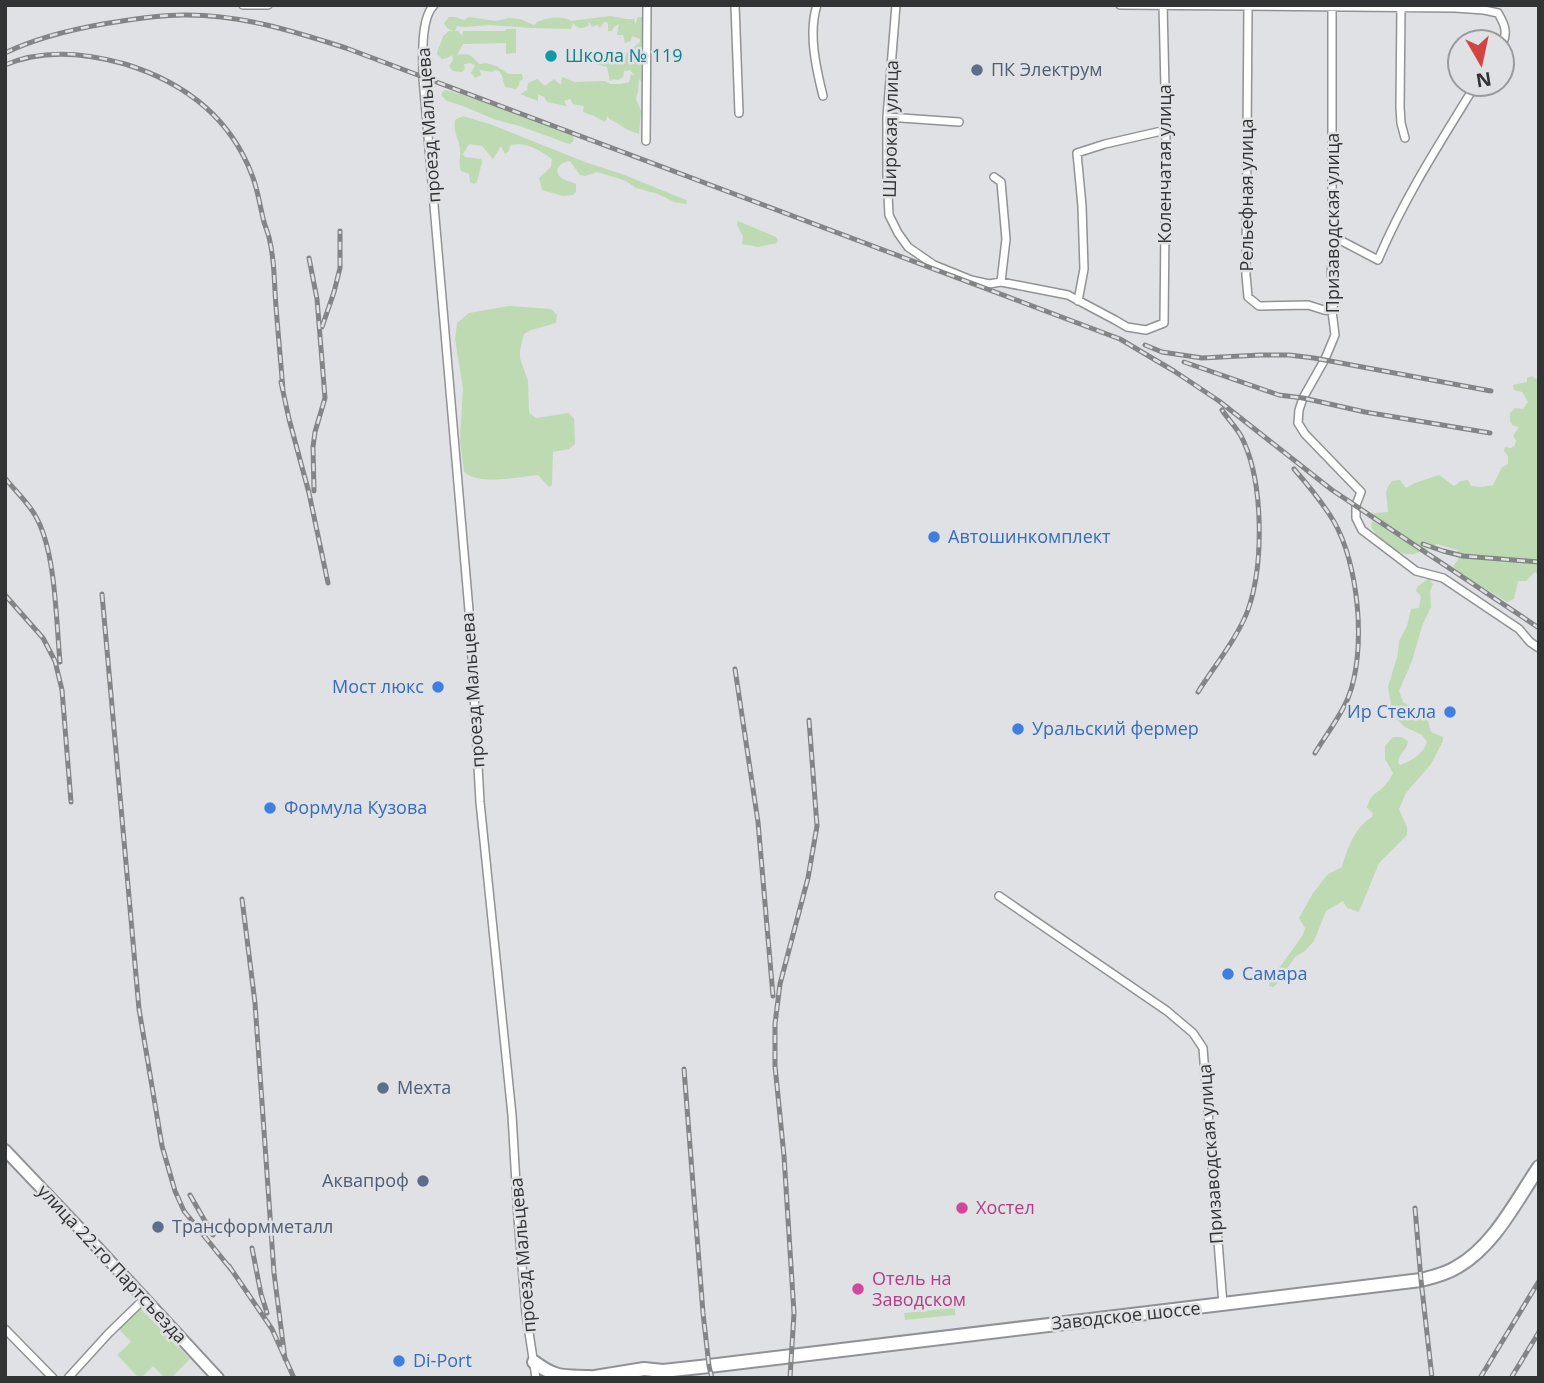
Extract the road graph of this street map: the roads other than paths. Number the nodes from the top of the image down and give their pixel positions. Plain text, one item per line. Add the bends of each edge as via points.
1 (243, 5) edge
2 (268, 5) edge
3 (434, 5) edge
4 (647, 5) edge
5 (735, 5) edge
6 (817, 5) edge
7 (896, 5) edge
8 (1121, 5) edge
9 (1163, 5) edge
10 (1248, 6) edge
11 (1332, 6) edge
12 (1401, 6) edge
13 (1458, 7) edge
14 (1485, 7) edge
15 (1506, 28) edge
16 (823, 96) dead end
17 (1467, 98) edge
18 (739, 113) dead end
19 (887, 117) junction
20 (959, 122) dead end
21 (1166, 130) junction
22 (1405, 138) dead end
23 (646, 141) dead end
24 (994, 177) dead end
25 (1336, 238) junction
26 (1001, 282) junction
27 (1079, 301) junction
28 (1332, 311) junction
29 (1539, 648) edge
30 (999, 896) dead end
31 (5, 1150) edge
32 (1539, 1167) edge
33 (144, 1299) junction
34 (1223, 1305) junction
35 (5, 1329) edge
36 (534, 1362) junction
37 (663, 1371) junction
38 (589, 1377) edge
39 (53, 1378) edge
40 (68, 1378) edge
41 (218, 1378) edge
42 (536, 1378) edge
43 (649, 1378) edge

1 - 2 street
3 - 36 street, проезд Мальцева via 426,18 423,78 470,622 481,814
4 - 23 street
5 - 18 street
6 - 16 street via 814,54
7 - 19 street, Широкая улица
8 - 9 street
9 - 10 street
9 - 21 street, Коленчатая улица
10 - 11 street
10 - 28 street, Рельефная улица via 1248,297 1259,306 1308,305
11 - 12 street
11 - 25 street, Призаводская улица
12 - 13 street
12 - 22 street via 1400,107
13 - 14 street
14 - 15 street via 1498,13
17 - 25 street via 1419,177 1378,260
19 - 20 street
19 - 26 street, Широкая улица via 889,215 898,233 908,247 934,265 989,284
21 - 27 street via 1077,153 1084,269
21 - 27 street, Коленчатая улица via 1164,323 1146,330 1127,327
24 - 26 street via 1001,182 1006,239
25 - 28 street, Призаводская улица
26 - 27 street
28 - 29 street, Призаводская улица via 1335,335 1303,398 1298,423 1361,492 1356,518 1362,530 1416,571 1443,578 1519,629
30 - 34 street, Призаводская улица via 1167,1011 1203,1048
31 - 33 street, улица 22-го Партсъезда
32 - 34 main road, Заводское шоссе via 1486,1242 1443,1274
33 - 40 street
33 - 41 street, улица 22-го Партсъезда
34 - 37 main road, Заводское шоссе
35 - 39 street
36 - 38 main road, Заводское шоссе via 558,1376
36 - 42 street, проезд Мальцева
37 - 38 main road, Заводское шоссе via 644,1369
37 - 43 main road, Заводское шоссе

